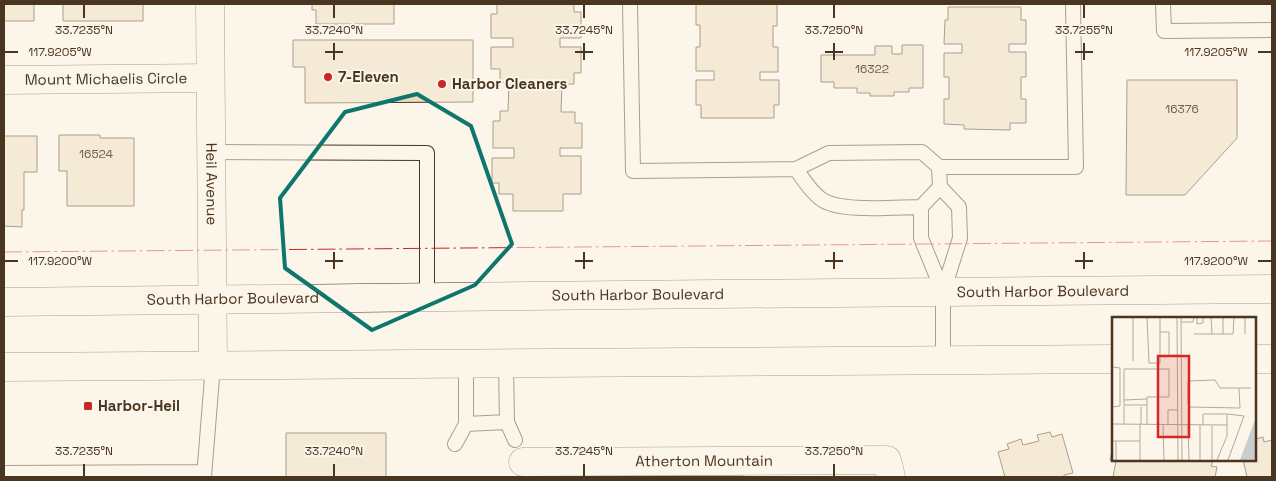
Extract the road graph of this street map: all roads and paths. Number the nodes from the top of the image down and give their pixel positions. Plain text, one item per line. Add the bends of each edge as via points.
1 (210, 4) edge
2 (630, 4) edge
3 (1073, 4) edge
4 (1163, 4) edge
5 (1272, 30) edge
6 (210, 78) junction
7 (4, 80) edge
8 (211, 152) junction
9 (939, 166) junction
10 (796, 170) junction
11 (940, 187) junction
12 (921, 207) junction
13 (1272, 288) edge
14 (943, 292) junction
15 (427, 296) junction
16 (212, 298) junction
17 (4, 302) edge
18 (1112, 359) edge
19 (1256, 359) edge
20 (1272, 359) edge
21 (943, 360) junction
22 (466, 363) junction
23 (506, 363) junction
24 (213, 365) junction
25 (4, 367) edge
26 (507, 422) junction
27 (466, 424) junction
28 (455, 444) dead end
29 (519, 451) joint
30 (889, 469) edge
31 (4, 473) edge
32 (204, 475) edge

1 - 6 main road, Heil Avenue
2 - 10 lane via 633,171
3 - 9 lane via 1076,167
4 - 5 lane via 1164,31
6 - 7 main road, Mount Michaelis Circle
6 - 8 main road, Heil Avenue
8 - 15 lane via 427,153
8 - 16 main road, Heil Avenue
9 - 10 lane via 922,152 829,153
9 - 11 lane
10 - 12 lane via 820,199 832,205 844,208
11 - 12 lane
11 - 14 lane via 959,207 960,238
12 - 14 lane via 921,238
13 - 14 main road, South Harbor Boulevard
14 - 15 main road, South Harbor Boulevard
14 - 21 lane
15 - 16 main road, South Harbor Boulevard
16 - 17 main road, South Harbor Boulevard
16 - 24 main road, Heil Avenue
18 - 21 main road
19 - 20 main road
21 - 23 main road
22 - 23 main road
22 - 24 main road
22 - 27 lane
23 - 26 lane
24 - 25 main road
24 - 32 lane
26 - 27 lane
26 - 29 lane
27 - 28 lane
29 - 30 main road, Atherton Mountain
31 - 32 lane

